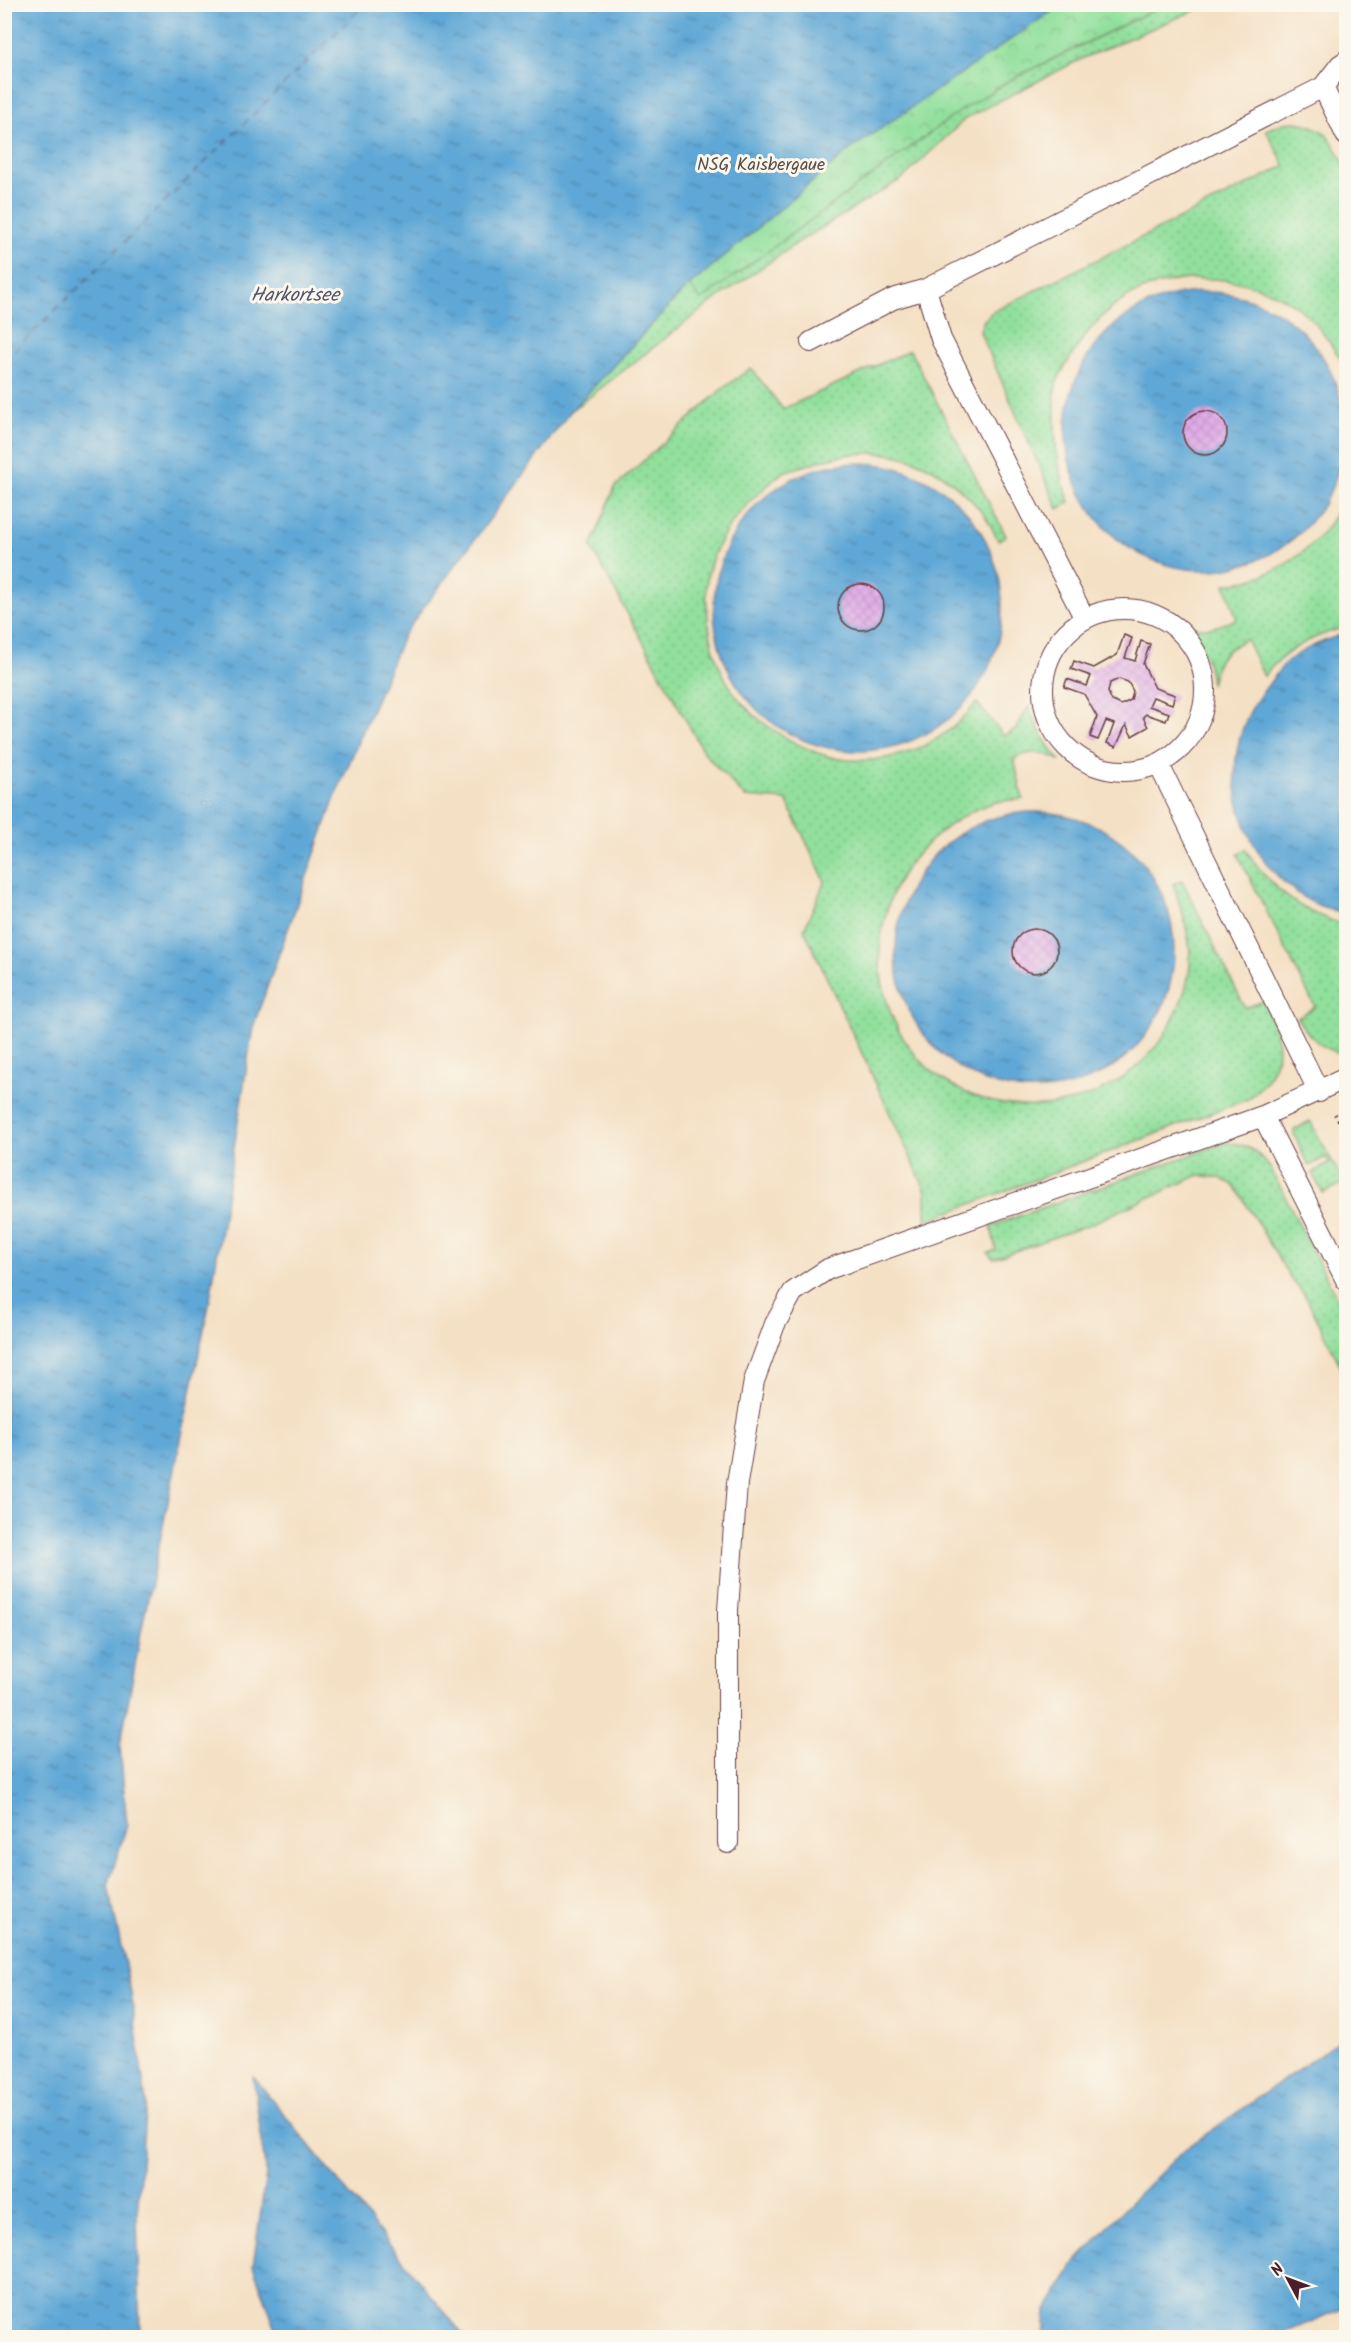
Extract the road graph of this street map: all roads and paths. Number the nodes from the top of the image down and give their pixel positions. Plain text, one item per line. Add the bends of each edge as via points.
1 (1347, 60) edge
2 (1323, 87) junction
3 (1347, 135) edge
4 (926, 289) junction
5 (811, 342) dead end
6 (1085, 620) junction
7 (1159, 765) junction
8 (1347, 1078) edge
9 (1319, 1092) junction
10 (1263, 1116) junction
11 (1347, 1280) edge
12 (728, 1843) dead end

1 - 2 lane
2 - 3 lane
2 - 4 lane
4 - 5 lane via 893,299
4 - 6 lane via 941,339
6 - 7 lane via 1070,628 1045,666 1042,689 1046,715 1059,741 1089,764 1122,772
6 - 7 lane via 1117,609 1153,614 1184,634 1199,658 1204,677 1203,710 1174,758
7 - 9 lane
8 - 9 lane
9 - 10 lane
10 - 11 lane
10 - 12 lane via 828,1269 794,1292 775,1324 754,1381 737,1484 728,1610

